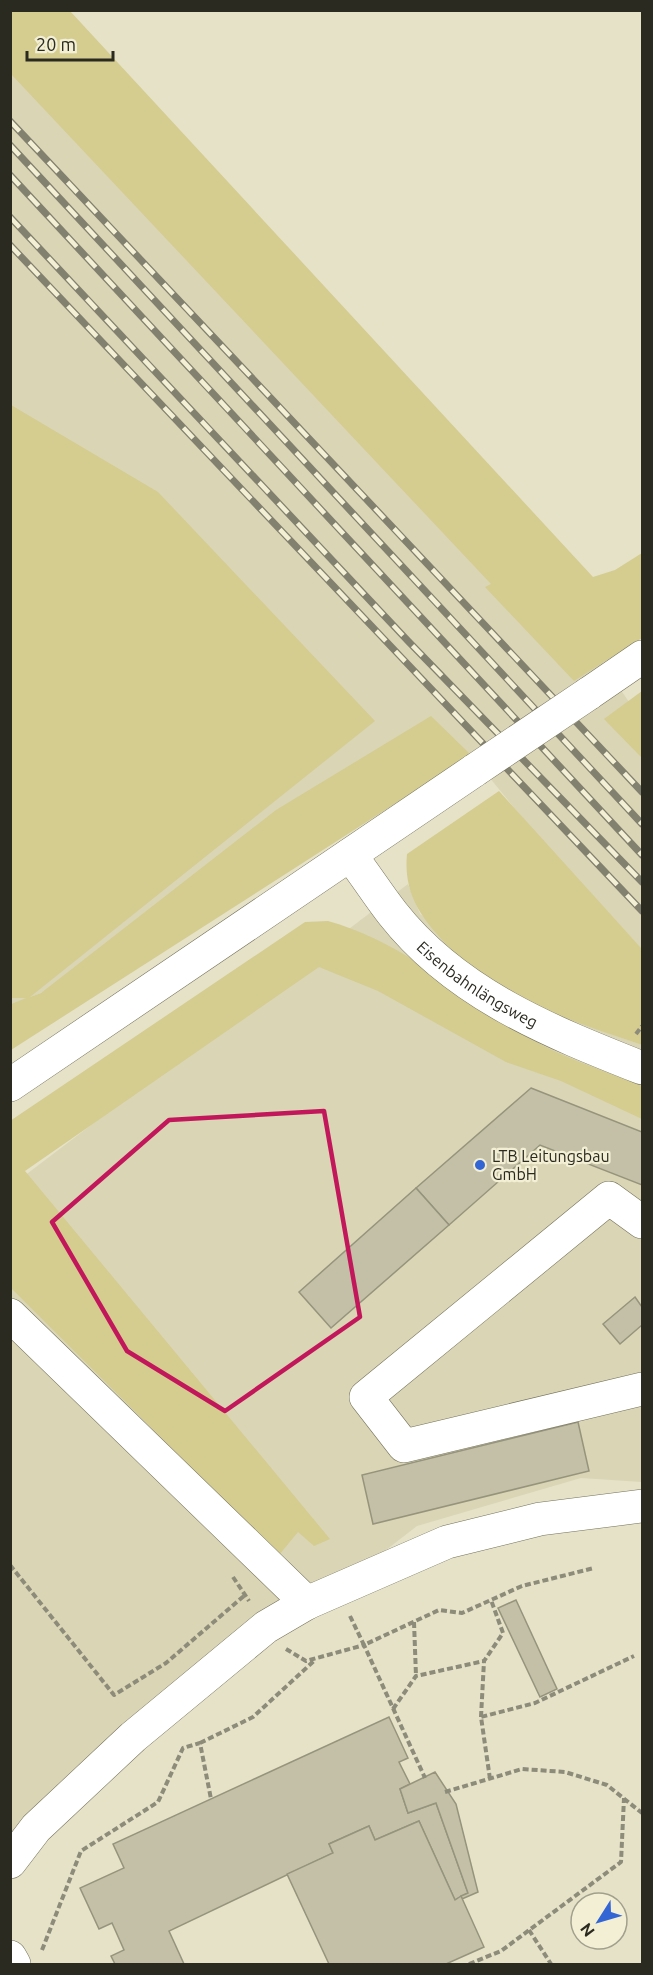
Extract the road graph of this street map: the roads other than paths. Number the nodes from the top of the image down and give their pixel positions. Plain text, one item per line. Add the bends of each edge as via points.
1 (642, 657) edge
2 (350, 855) junction
3 (642, 1068) edge
4 (16, 1078) edge
5 (642, 1222) edge
6 (10, 1315) edge
7 (642, 1389) edge
8 (642, 1506) edge
9 (307, 1602) junction
10 (10, 1862) edge

1 - 2 street, bridge
2 - 3 street, Eisenbahnlängsweg via 393,915 442,964 494,1002 555,1033
2 - 4 street
5 - 7 street via 609,1198 366,1397 404,1446
6 - 9 street
8 - 9 street via 540,1519 447,1542
9 - 10 street via 266,1627 133,1737 36,1828

